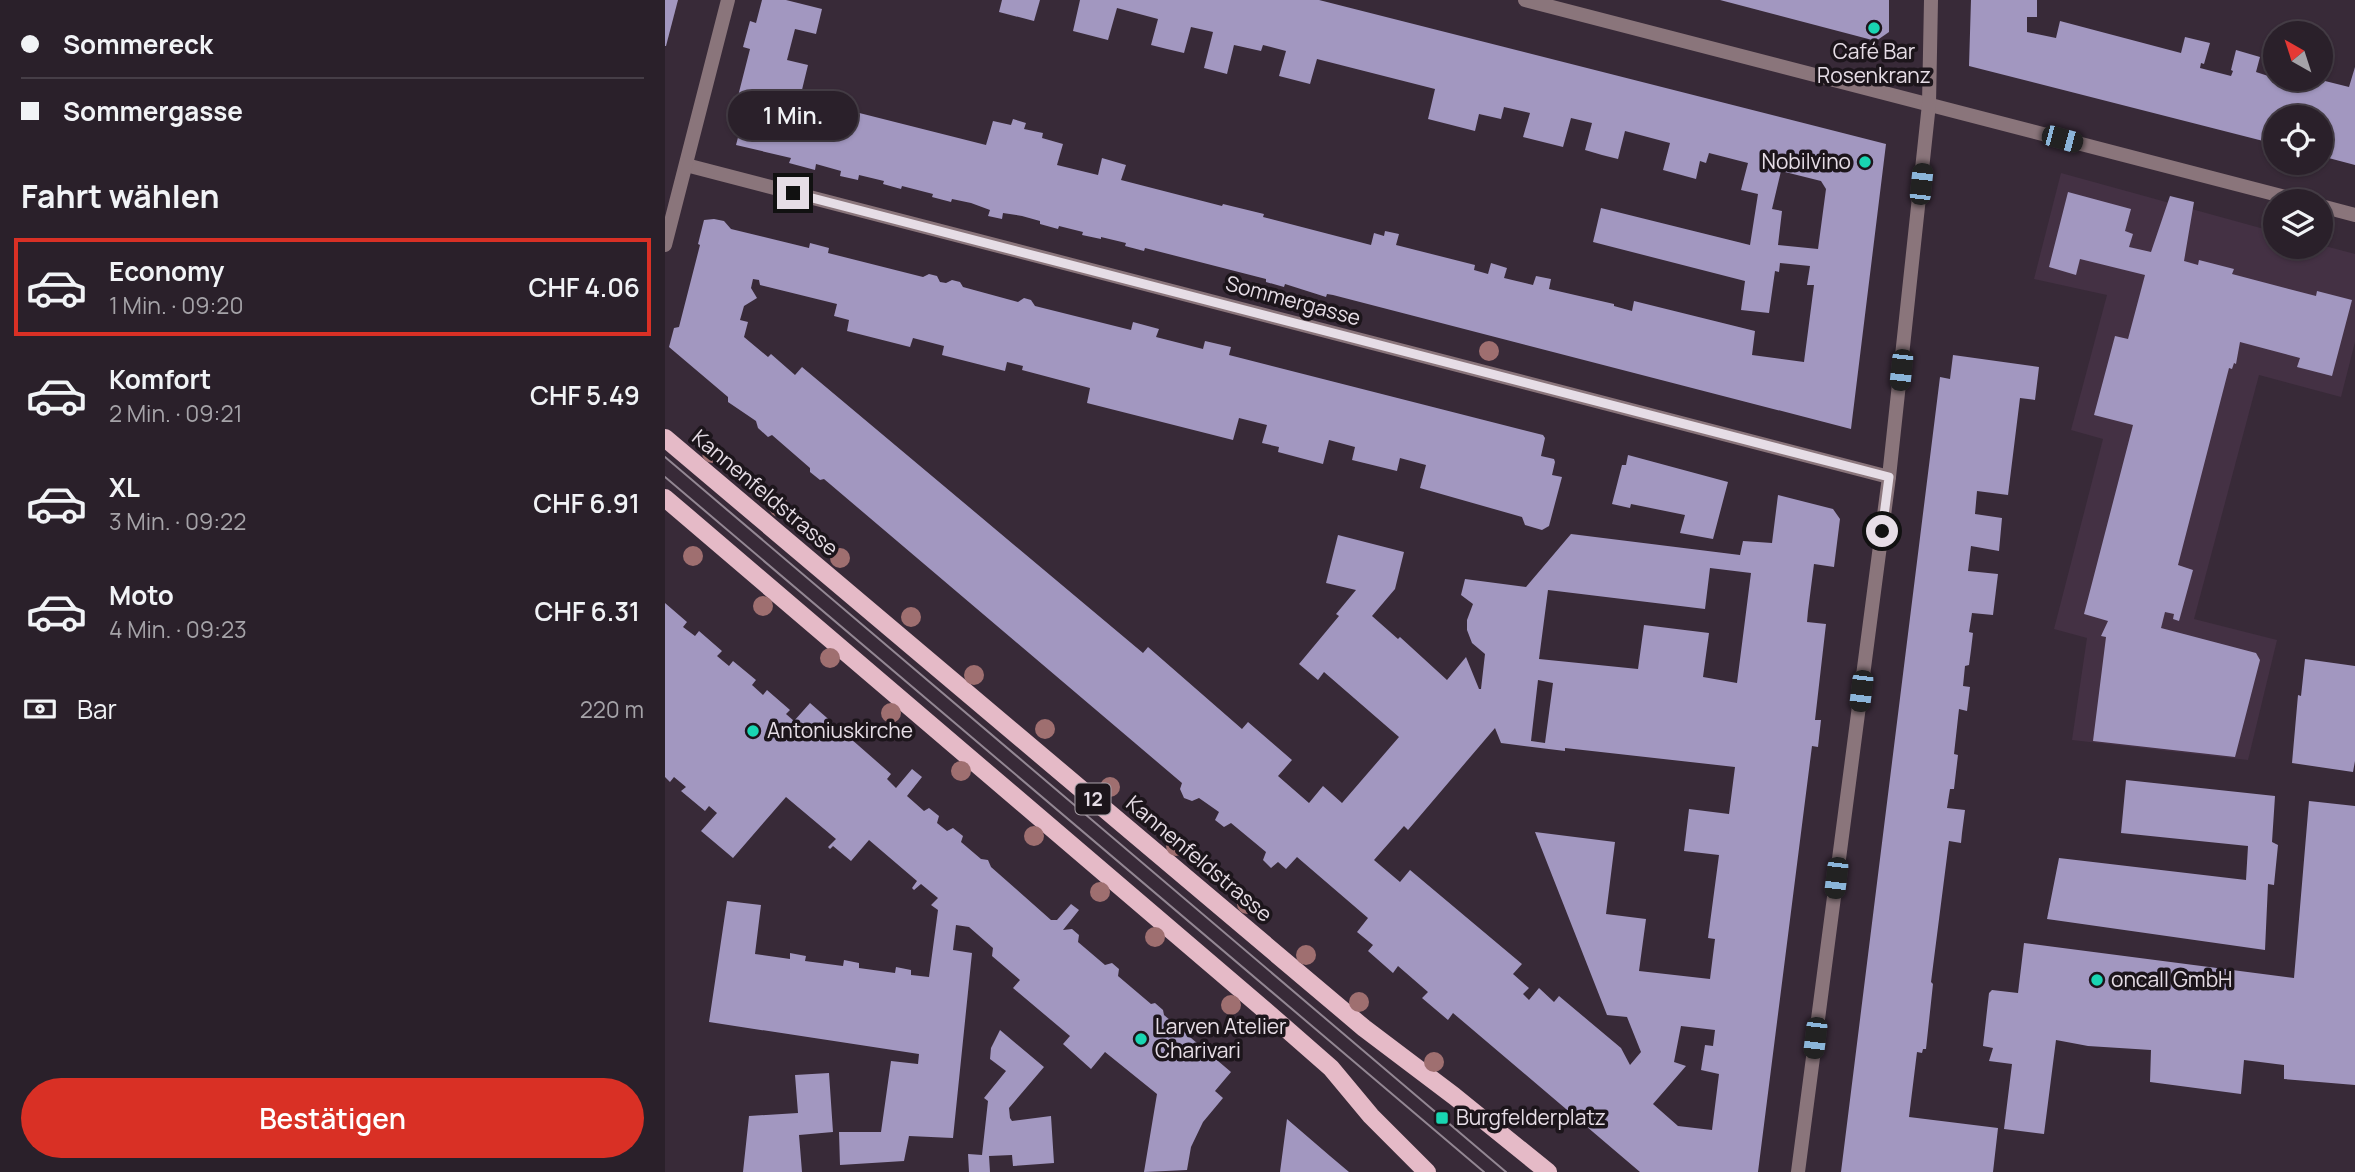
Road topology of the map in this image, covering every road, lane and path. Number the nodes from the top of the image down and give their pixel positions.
1 (728, 0) edge
2 (1525, 0) edge
3 (1931, 0) edge
4 (1929, 104) junction
5 (686, 166) junction
6 (2263, 191) edge
7 (2333, 209) edge
8 (2355, 215) edge
9 (665, 245) edge
10 (665, 438) edge
11 (1889, 477) junction
12 (665, 498) edge
13 (1427, 1172) edge
14 (1548, 1172) edge
15 (1798, 1172) edge

1 - 5 street
2 - 4 street
3 - 4 street
4 - 6 street
4 - 11 street
5 - 9 street
5 - 11 street, Sommergasse
7 - 8 street
10 - 14 main road, Kannenfeldstrasse / 12
11 - 15 street
12 - 13 main road, 12

